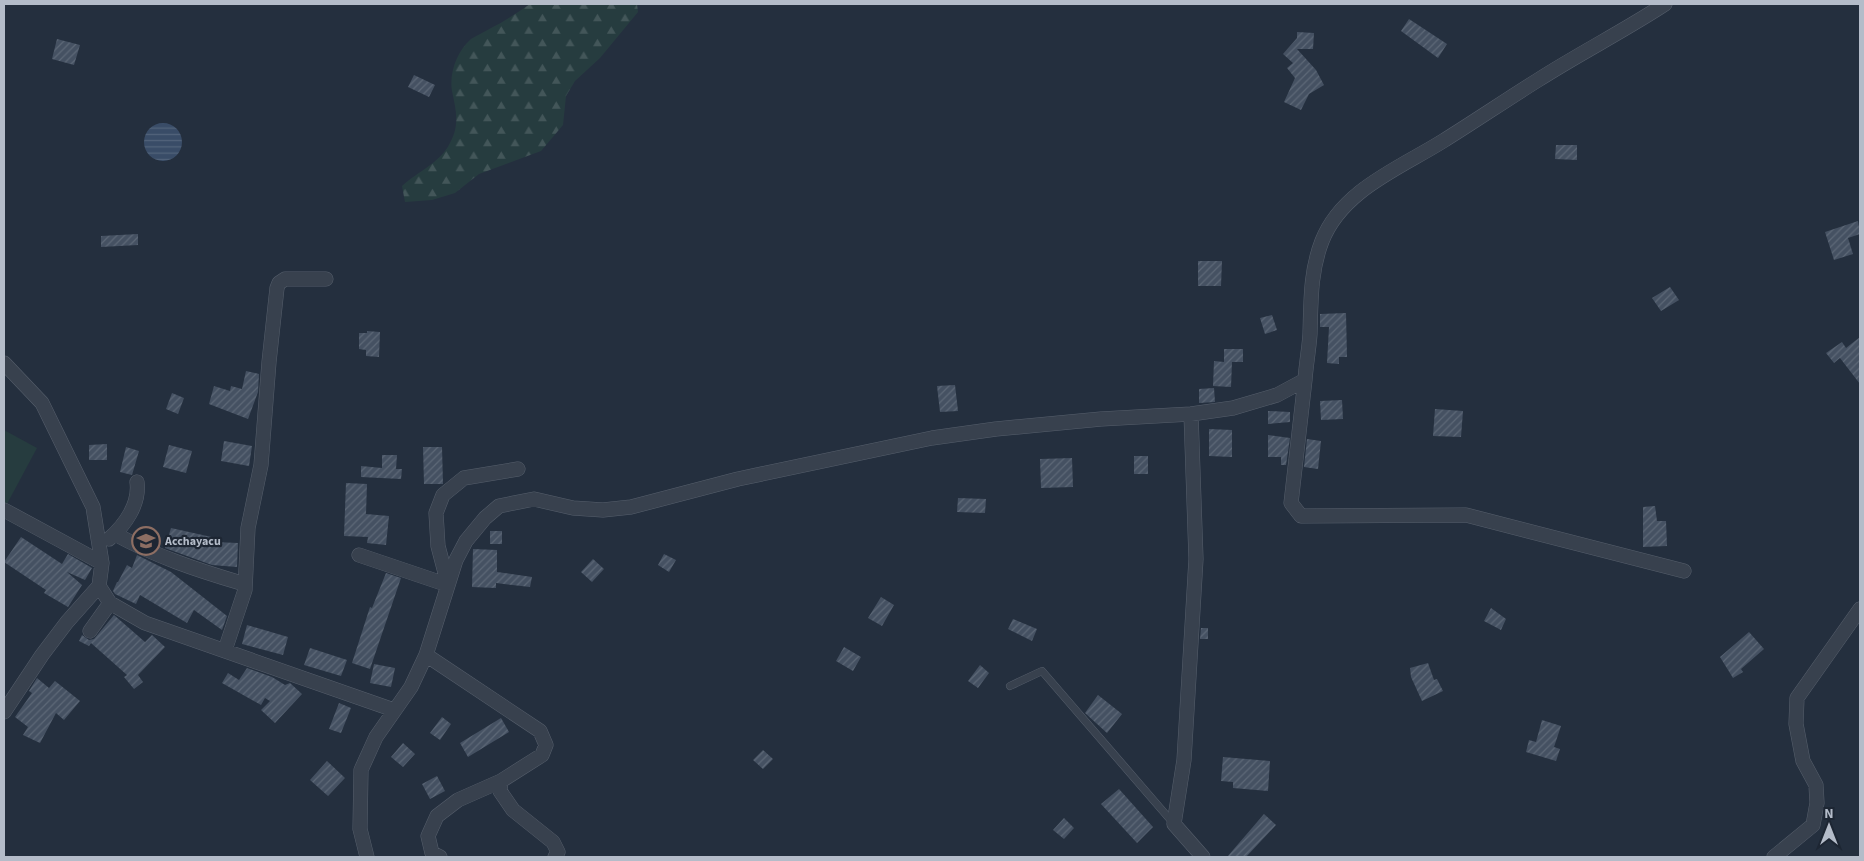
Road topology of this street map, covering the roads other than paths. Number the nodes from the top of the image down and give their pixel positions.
1 (1665, 4) edge
2 (326, 279) dead end
3 (4, 363) edge
4 (1305, 380) junction
5 (1191, 414) junction
6 (518, 470) dead end
7 (137, 482) dead end
8 (4, 510) edge
9 (115, 534) junction
10 (101, 546) junction
11 (359, 555) dead end
12 (102, 563) junction
13 (1684, 571) dead end
14 (240, 584) dead end
15 (448, 585) junction
16 (99, 586) junction
17 (110, 603) junction
18 (1860, 609) edge
19 (90, 631) dead end
20 (225, 650) junction
21 (426, 655) junction
22 (1010, 686) dead end
23 (394, 710) junction
24 (4, 712) edge
25 (501, 781) junction
26 (1174, 824) junction
27 (367, 857) edge
28 (440, 857) edge
29 (555, 857) edge
30 (1203, 857) edge
31 (1774, 857) edge

1 - 4 street
2 - 20 street
3 - 10 street
4 - 5 street
4 - 13 street
5 - 15 street
5 - 26 street
6 - 15 street
7 - 9 street
8 - 12 street
9 - 10 street
9 - 14 street
10 - 12 street
11 - 15 street
12 - 16 street
15 - 21 street
16 - 17 street
16 - 24 street
17 - 19 street
17 - 20 street
18 - 31 street
20 - 23 street
21 - 23 street
21 - 25 street
22 - 26 lane
23 - 27 street
25 - 28 street
25 - 29 street
26 - 30 street

